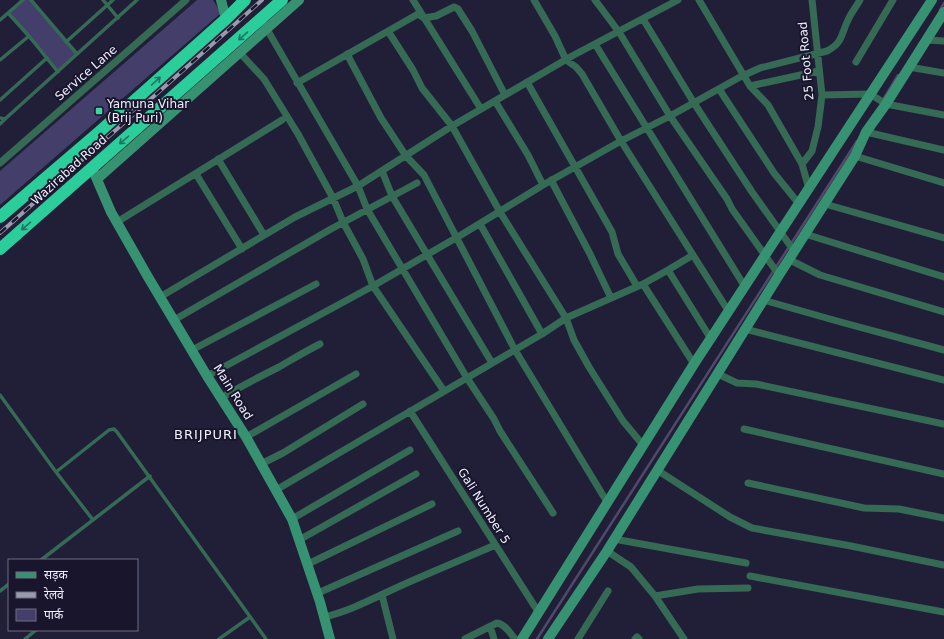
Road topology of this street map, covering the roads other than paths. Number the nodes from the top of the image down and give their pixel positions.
1 (23, 0) edge
2 (31, 0) edge
3 (104, 0) edge
4 (113, 0) edge
5 (138, 0) edge
6 (186, 0) edge
7 (221, 0) edge
8 (244, 0) edge
9 (282, 0) edge
10 (299, 0) edge
11 (413, 0) edge
12 (534, 0) edge
13 (595, 0) edge
14 (678, 0) edge
15 (699, 0) edge
16 (812, 0) edge
17 (860, 0) edge
18 (893, 0) edge
19 (932, 0) edge
20 (108, 5) junction
21 (944, 12) edge
22 (8, 13) junction
23 (118, 18) junction
24 (226, 18) junction
25 (424, 18) junction
26 (643, 19) junction
27 (0, 20) edge
28 (264, 24) junction
29 (388, 31) junction
30 (619, 32) junction
31 (29, 36) junction
32 (926, 40) junction
33 (944, 41) edge
34 (66, 42) junction
35 (595, 44) junction
36 (240, 53) junction
37 (817, 53) junction
38 (77, 54) junction
39 (347, 54) junction
40 (47, 58) junction
41 (0, 60) edge
42 (566, 60) junction
43 (856, 62) dead end
44 (909, 67) junction
45 (819, 70) junction
46 (58, 72) junction
47 (944, 73) edge
48 (743, 75) junction
49 (527, 82) junction
50 (297, 83) junction
51 (750, 86) junction
52 (719, 89) junction
53 (870, 94) junction
54 (505, 95) junction
55 (822, 95) junction
56 (0, 100) edge
57 (495, 101) junction
58 (694, 102) junction
59 (886, 104) junction
60 (481, 109) junction
61 (944, 115) edge
62 (670, 116) junction
63 (0, 118) edge
64 (5, 119) junction
65 (282, 120) dead end
66 (0, 124) edge
67 (452, 126) junction
68 (647, 128) junction
69 (866, 132) junction
70 (621, 141) junction
71 (944, 150) edge
72 (406, 156) junction
73 (855, 156) junction
74 (218, 160) junction
75 (0, 163) edge
76 (802, 164) junction
77 (574, 167) junction
78 (382, 171) junction
79 (94, 174) junction
80 (196, 174) junction
81 (551, 180) junction
82 (417, 183) dead end
83 (944, 183) edge
84 (544, 185) junction
85 (358, 186) junction
86 (809, 189) junction
87 (392, 196) junction
88 (333, 198) junction
89 (799, 204) junction
90 (825, 204) junction
91 (368, 209) junction
92 (500, 212) junction
93 (0, 217) edge
94 (117, 222) junction
95 (343, 222) junction
96 (480, 224) junction
97 (781, 232) junction
98 (805, 234) junction
99 (264, 235) junction
100 (456, 238) junction
101 (944, 238) edge
102 (0, 249) edge
103 (242, 249) junction
104 (427, 254) junction
105 (791, 255) junction
106 (693, 256) junction
107 (765, 256) junction
108 (402, 268) junction
109 (668, 270) junction
110 (779, 275) junction
111 (944, 277) edge
112 (316, 284) dead end
113 (640, 285) junction
114 (373, 286) junction
115 (745, 287) junction
116 (160, 297) junction
117 (611, 298) junction
118 (763, 300) junction
119 (729, 312) junction
120 (944, 312) edge
121 (566, 318) junction
122 (174, 320) junction
123 (745, 329) junction
124 (542, 334) junction
125 (711, 339) junction
126 (320, 344) dead end
127 (192, 350) junction
128 (515, 350) junction
129 (944, 350) edge
130 (492, 363) junction
131 (694, 364) junction
132 (356, 374) dead end
133 (718, 374) junction
134 (207, 376) junction
135 (467, 378) junction
136 (944, 380) edge
137 (444, 391) junction
138 (0, 395) edge
139 (221, 398) junction
140 (363, 404) dead end
141 (410, 411) junction
142 (944, 424) edge
143 (744, 430) dead end
144 (246, 437) junction
145 (643, 445) junction
146 (410, 450) dead end
147 (261, 464) junction
148 (657, 470) junction
149 (56, 472) junction
150 (416, 474) dead end
151 (944, 474) edge
152 (150, 476) junction
153 (748, 484) dead end
154 (276, 490) junction
155 (607, 502) junction
156 (432, 504) dead end
157 (553, 513) dead end
158 (944, 518) edge
159 (292, 519) junction
160 (93, 520) junction
161 (458, 531) dead end
162 (614, 539) junction
163 (299, 540) junction
164 (494, 545) junction
165 (607, 551) junction
166 (42, 559) edge
167 (746, 563) dead end
168 (308, 564) junction
169 (944, 565) edge
170 (750, 576) dead end
171 (748, 588) dead end
172 (608, 590) dead end
173 (318, 593) junction
174 (382, 594) junction
175 (655, 596) junction
176 (944, 612) edge
177 (538, 613) junction
178 (250, 617) junction
179 (324, 617) junction
180 (490, 626) junction
181 (35, 631) edge
182 (25, 639) edge
183 (219, 639) edge
184 (266, 639) edge
185 (330, 639) edge
186 (393, 639) edge
187 (466, 639) edge
188 (494, 639) edge
189 (515, 639) edge
190 (522, 639) edge
191 (548, 639) edge
192 (578, 639) edge
193 (635, 639) edge
194 (639, 639) edge
195 (684, 639) edge

1 - 22 lane
2 - 34 lane
3 - 20 lane
4 - 20 lane
5 - 23 lane
6 - 75 street, Service Lane
7 - 24 street
8 - 24 highway, Wazirabad Road
9 - 28 highway, Wazirabad Road
10 - 28 street
11 - 25 street
12 - 42 street
13 - 30 street
14 - 26 street
15 - 48 street
16 - 37 street, 25 Foot Road
17 - 37 street
18 - 43 street
19 - 53 street
20 - 23 lane
20 - 34 lane
21 - 32 street
22 - 27 lane
22 - 31 lane
23 - 38 lane
93 -> 24 highway, Wazirabad Road
25 - 29 street
25 - 54 street
25 - 60 street
26 - 30 street
26 - 58 street
28 - 36 street
28 - 50 street
28 -> 79 highway, Wazirabad Road
29 - 39 street
29 - 67 street
30 - 35 street
30 - 62 street
31 - 40 lane
31 - 41 lane
32 - 33 street
32 - 44 street
34 - 38 lane
35 - 42 street
35 - 68 street
36 - 79 street
36 - 88 street
37 - 45 street, 25 Foot Road
37 - 48 street
38 - 46 lane
39 - 50 street
39 - 72 street
40 - 46 lane
40 - 56 lane
42 - 49 street
42 - 70 street
44 - 47 street
44 - 59 street
45 - 51 street
45 - 55 street, 25 Foot Road
46 - 64 lane
48 - 51 street
48 - 52 street
49 - 54 street
49 - 77 street
50 - 85 street
51 - 76 street
52 - 58 street
52 - 89 street
53 - 55 street
53 - 59 street
53 - 86 street
54 - 57 street
55 - 76 street, 25 Foot Road
57 - 60 street
57 - 84 street
58 - 62 street
58 - 97 street
59 - 61 street
59 - 69 street
60 - 67 street
62 - 68 street
62 - 107 street
63 - 64 lane
64 - 66 lane
65 - 74 street
67 - 72 street
67 - 92 street
68 - 70 street
68 - 115 street
69 - 71 street
69 - 73 street
70 - 77 street
70 - 106 street
72 - 78 street
72 - 100 street
73 - 83 street
73 - 90 street
74 - 80 street
74 - 99 street
76 - 86 street
77 - 81 street
77 - 113 street
78 - 85 street
78 - 87 street
79 - 94 street, Main Road
79 -> 102 highway, Wazirabad Road
80 - 94 street
80 - 103 street
81 - 84 street
81 - 117 street
82 - 87 street
84 - 92 street
85 - 88 street
85 - 91 street
86 - 89 street
87 - 91 street
87 - 104 street
88 - 95 street
88 - 99 street
89 - 97 street
90 - 98 street
90 - 101 street
91 - 95 street
91 - 108 street
92 - 96 street
92 - 121 street
94 - 116 street, Main Road
95 - 114 street
95 - 122 street
96 - 100 street
96 - 124 street
97 - 105 street
97 - 107 street
98 - 105 street
98 - 111 street
99 - 103 street
100 - 104 street
100 - 128 street
103 - 116 street
104 - 108 street
104 - 130 street
105 - 110 street
105 - 120 street
106 - 109 street
106 - 119 street
107 - 110 street
107 - 115 street
108 - 114 street
108 - 135 street
109 - 113 street
109 - 125 street
110 - 118 street
112 - 127 street
113 - 117 street
113 - 131 street
114 - 134 street
114 - 137 street
115 - 119 street
116 - 122 street, Main Road
117 - 121 street
118 - 123 street
118 - 129 street
119 - 125 street
121 - 124 street
121 - 145 street
122 - 127 street, Main Road
123 - 133 street
123 - 136 street
124 - 128 street
125 - 131 street
126 - 139 street
127 - 134 street, Main Road
128 - 130 street
128 - 155 street
130 - 135 street
131 - 145 street
132 - 144 street
133 - 142 street
133 - 148 street
134 - 139 street, Main Road
135 - 137 street
135 - 157 street
137 - 141 street
138 - 149 lane
139 - 144 street, Main Road
140 - 147 street
141 - 154 street
141 - 164 street, Gali Number 5
143 - 151 street
144 - 147 street, Main Road
145 - 155 street
146 - 159 street
147 - 154 street, Main Road
148 - 162 street
148 - 169 street
149 - 152 lane
149 - 160 lane
150 - 163 street
152 - 160 lane
152 - 178 lane
153 - 158 street
154 - 159 street, Main Road
155 - 177 street
156 - 168 street
159 - 163 street, Main Road
160 - 166 lane
161 - 173 street
162 - 165 street
162 - 167 street
163 - 168 street, Main Road
164 - 174 street
164 - 177 street, Gali Number 5
165 - 175 street
165 - 191 street
168 - 173 street, Main Road
170 - 176 street
171 - 175 street
172 - 192 street
173 - 179 street, Main Road
174 - 179 street
174 - 186 street
175 - 195 street
177 - 190 street
178 - 183 lane
178 - 184 lane
179 - 185 street, Main Road
180 - 187 street
180 - 188 street
180 - 189 street
181 - 182 lane
193 - 194 street

